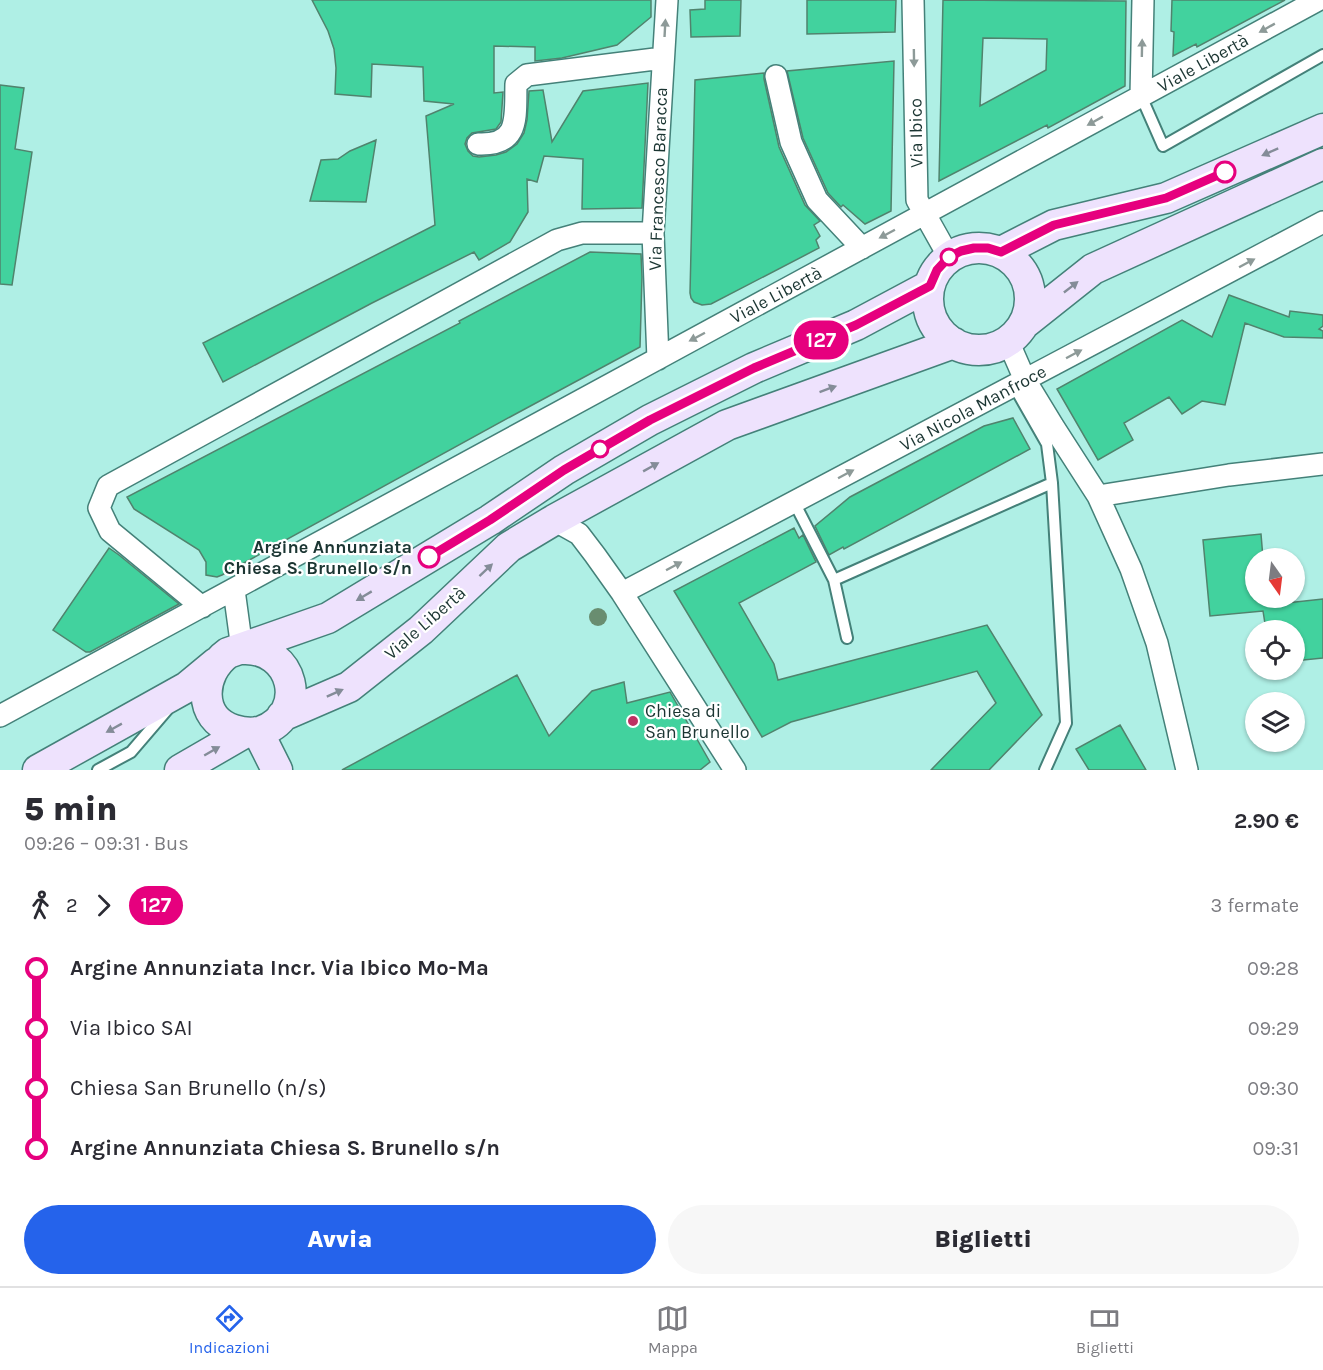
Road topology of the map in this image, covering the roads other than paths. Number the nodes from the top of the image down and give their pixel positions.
1 (667, 0) edge
2 (913, 0) edge
3 (1143, 0) edge
4 (1318, 0) edge
5 (1323, 55) edge
6 (663, 58) junction
7 (776, 76) dead end
8 (1141, 96) junction
9 (1323, 129) edge
10 (478, 144) dead end
11 (1323, 164) edge
12 (925, 214) junction
13 (1323, 222) edge
14 (653, 233) junction
15 (862, 248) junction
16 (1001, 252) junction
17 (949, 257) junction
18 (930, 286) junction
19 (1017, 332) junction
20 (954, 343) junction
21 (658, 359) junction
22 (1019, 383) junction
23 (1323, 464) edge
24 (1052, 483) junction
25 (1098, 496) junction
26 (794, 502) junction
27 (554, 520) junction
28 (834, 580) junction
29 (234, 590) junction
30 (622, 593) junction
31 (202, 607) junction
32 (847, 638) dead end
33 (242, 649) junction
34 (216, 663) junction
35 (187, 687) junction
36 (0, 716) edge
37 (261, 727) junction
38 (38, 770) edge
39 (98, 770) edge
40 (180, 770) edge
41 (277, 770) edge
42 (735, 770) edge
43 (1045, 770) edge
44 (1187, 770) edge

6 -> 1 street, Via Francesco Baracca
2 -> 12 street, Via Ibico
8 -> 3 street
4 -> 8 street, Viale Libertà
5 - 8 lane
6 - 10 street
6 - 14 street, Via Francesco Baracca
7 - 15 street
8 -> 12 street, Viale Libertà
9 -> 16 street
19 -> 11 street
12 -> 15 street, Viale Libertà
12 - 17 street, Via Ibico
22 -> 13 street, Via Nicola Manfroce
14 - 21 street, Via Francesco Baracca
14 - 31 street
15 -> 21 street, Viale Libertà
16 - 17 street
16 - 19 street
17 - 18 street
18 - 20 street
18 -> 33 street
19 - 20 street
19 - 22 street
27 -> 20 street, Viale Libertà
21 - 29 street, Viale Libertà
22 - 24 lane
22 - 25 street
26 -> 22 street, Via Nicola Manfroce
23 - 25 street
24 - 28 lane
24 - 43 lane
25 - 44 street
26 - 28 lane
30 -> 26 street, Via Nicola Manfroce
27 - 30 street
37 -> 27 street, Viale Libertà
28 - 32 lane
29 - 31 street, Viale Libertà
29 - 33 street
30 - 42 street
31 - 36 street, Viale Libertà
33 - 34 street
33 - 37 street
34 - 35 street
34 - 37 street
35 -> 38 street
35 - 39 lane
40 -> 37 street, Viale Libertà
37 - 41 street

